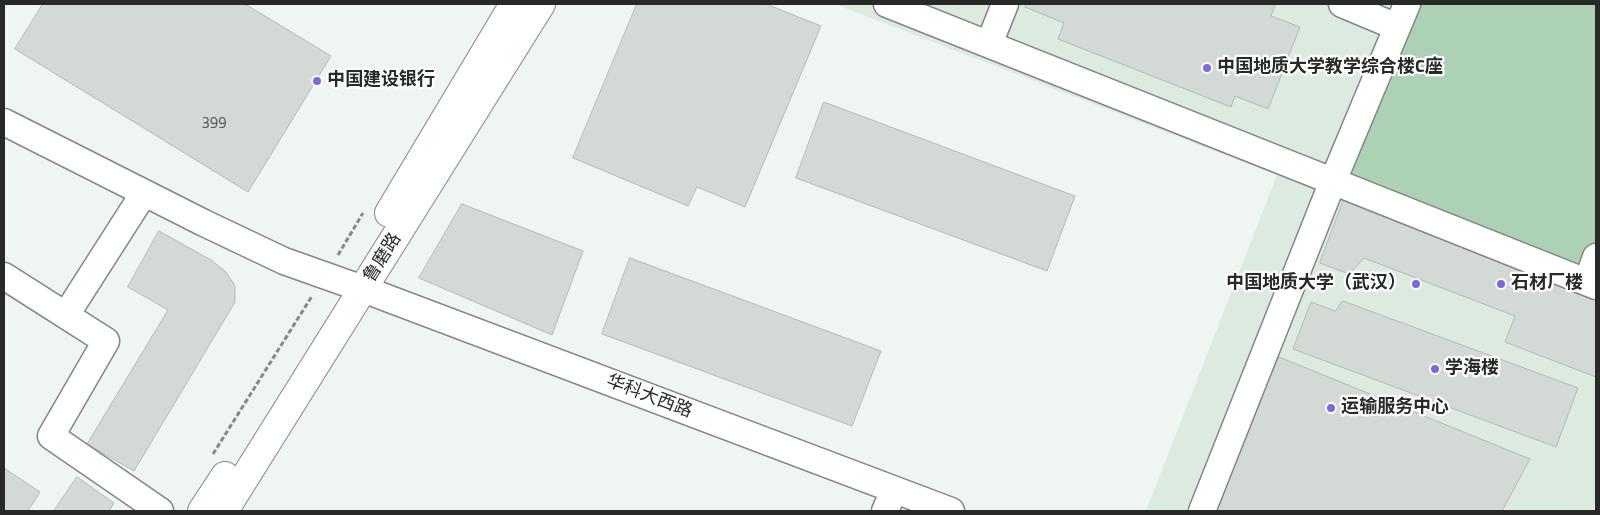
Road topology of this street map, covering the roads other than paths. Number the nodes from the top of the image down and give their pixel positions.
1 (514, 4) edge
2 (541, 4) edge
3 (887, 4) edge
4 (1005, 4) edge
5 (1342, 4) edge
6 (1402, 15) edge
7 (989, 44) junction
8 (4, 122) edge
9 (1333, 181) junction
10 (144, 193) junction
11 (1596, 257) edge
12 (4, 276) edge
13 (1591, 284) edge
14 (355, 286) junction
15 (66, 316) junction
16 (889, 500) edge
17 (160, 511) edge
18 (202, 511) edge
19 (224, 511) edge
20 (951, 511) edge
21 (1202, 511) edge

1 - 14 main road, 鲁磨路
2 - 14 main road, 鲁磨路
3 - 7 street
4 - 7 street
5 - 6 street
6 - 9 street
7 - 9 street
8 - 10 street, 华科大西路
9 - 13 street
9 - 21 street
10 - 14 street, 华科大西路
10 - 15 street
11 - 13 street
12 - 15 street
14 - 16 street, 华科大西路
14 - 18 main road, 鲁磨路
14 - 19 main road, 鲁磨路
15 - 17 street
16 - 20 street, 华科大西路

